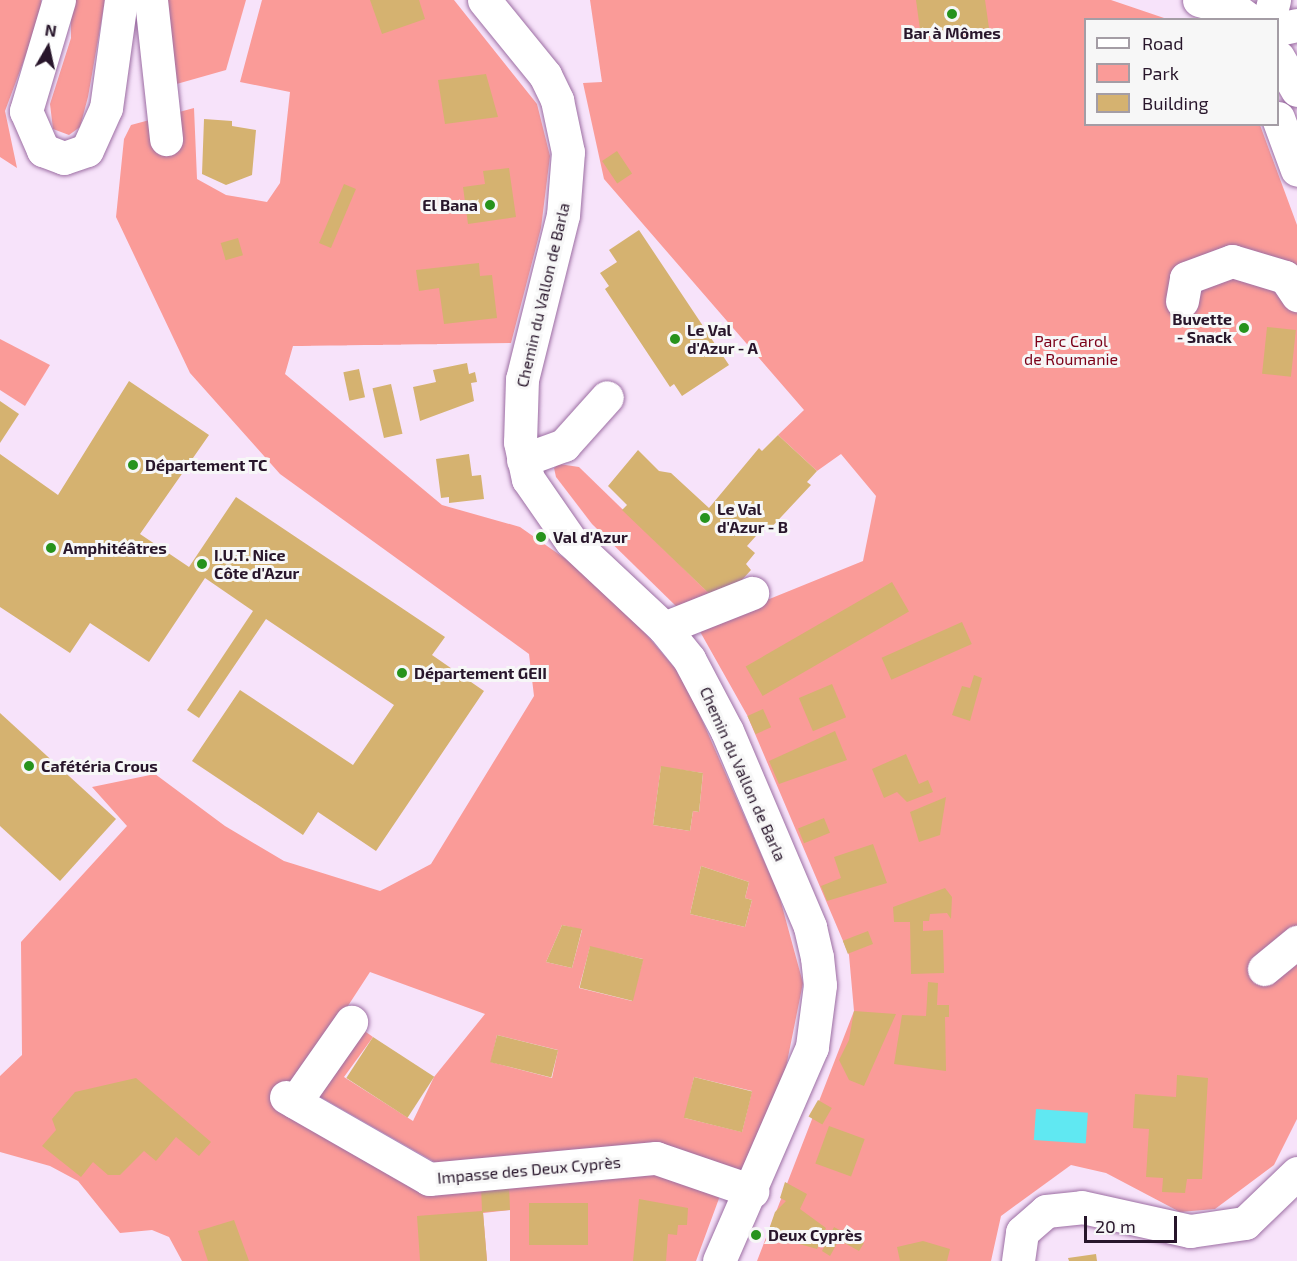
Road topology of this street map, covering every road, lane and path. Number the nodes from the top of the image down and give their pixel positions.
1 (59, 0) edge
2 (121, 0) edge
3 (151, 0) edge
4 (484, 0) edge
5 (1274, 0) edge
6 (1208, 1) edge
7 (1246, 18) edge
8 (1270, 18) edge
9 (1297, 25) edge
10 (1279, 29) edge
11 (1283, 63) edge
12 (1297, 90) edge
13 (1279, 121) edge
14 (166, 139) dead end
15 (1297, 170) edge
16 (1297, 295) edge
17 (1182, 301) dead end
18 (608, 397) dead end
19 (523, 460) junction
20 (752, 593) dead end
21 (664, 628) junction
22 (1297, 942) edge
23 (1264, 969) dead end
24 (351, 1022) dead end
25 (1297, 1173) edge
26 (752, 1191) junction
27 (719, 1261) edge
28 (1018, 1261) edge

1 - 2 street
3 - 14 street
4 - 19 street, Chemin du Vallon de Barla
5 - 8 street
6 - 7 street
9 - 10 street
11 - 12 street
13 - 15 street
16 - 17 street
18 - 19 street
19 - 21 street, Chemin du Vallon de Barla
20 - 21 street
21 - 26 street, Chemin du Vallon de Barla
22 - 23 street
24 - 26 street, Impasse des Deux Cyprès
25 - 28 street
26 - 27 street, Chemin du Vallon de Barla

